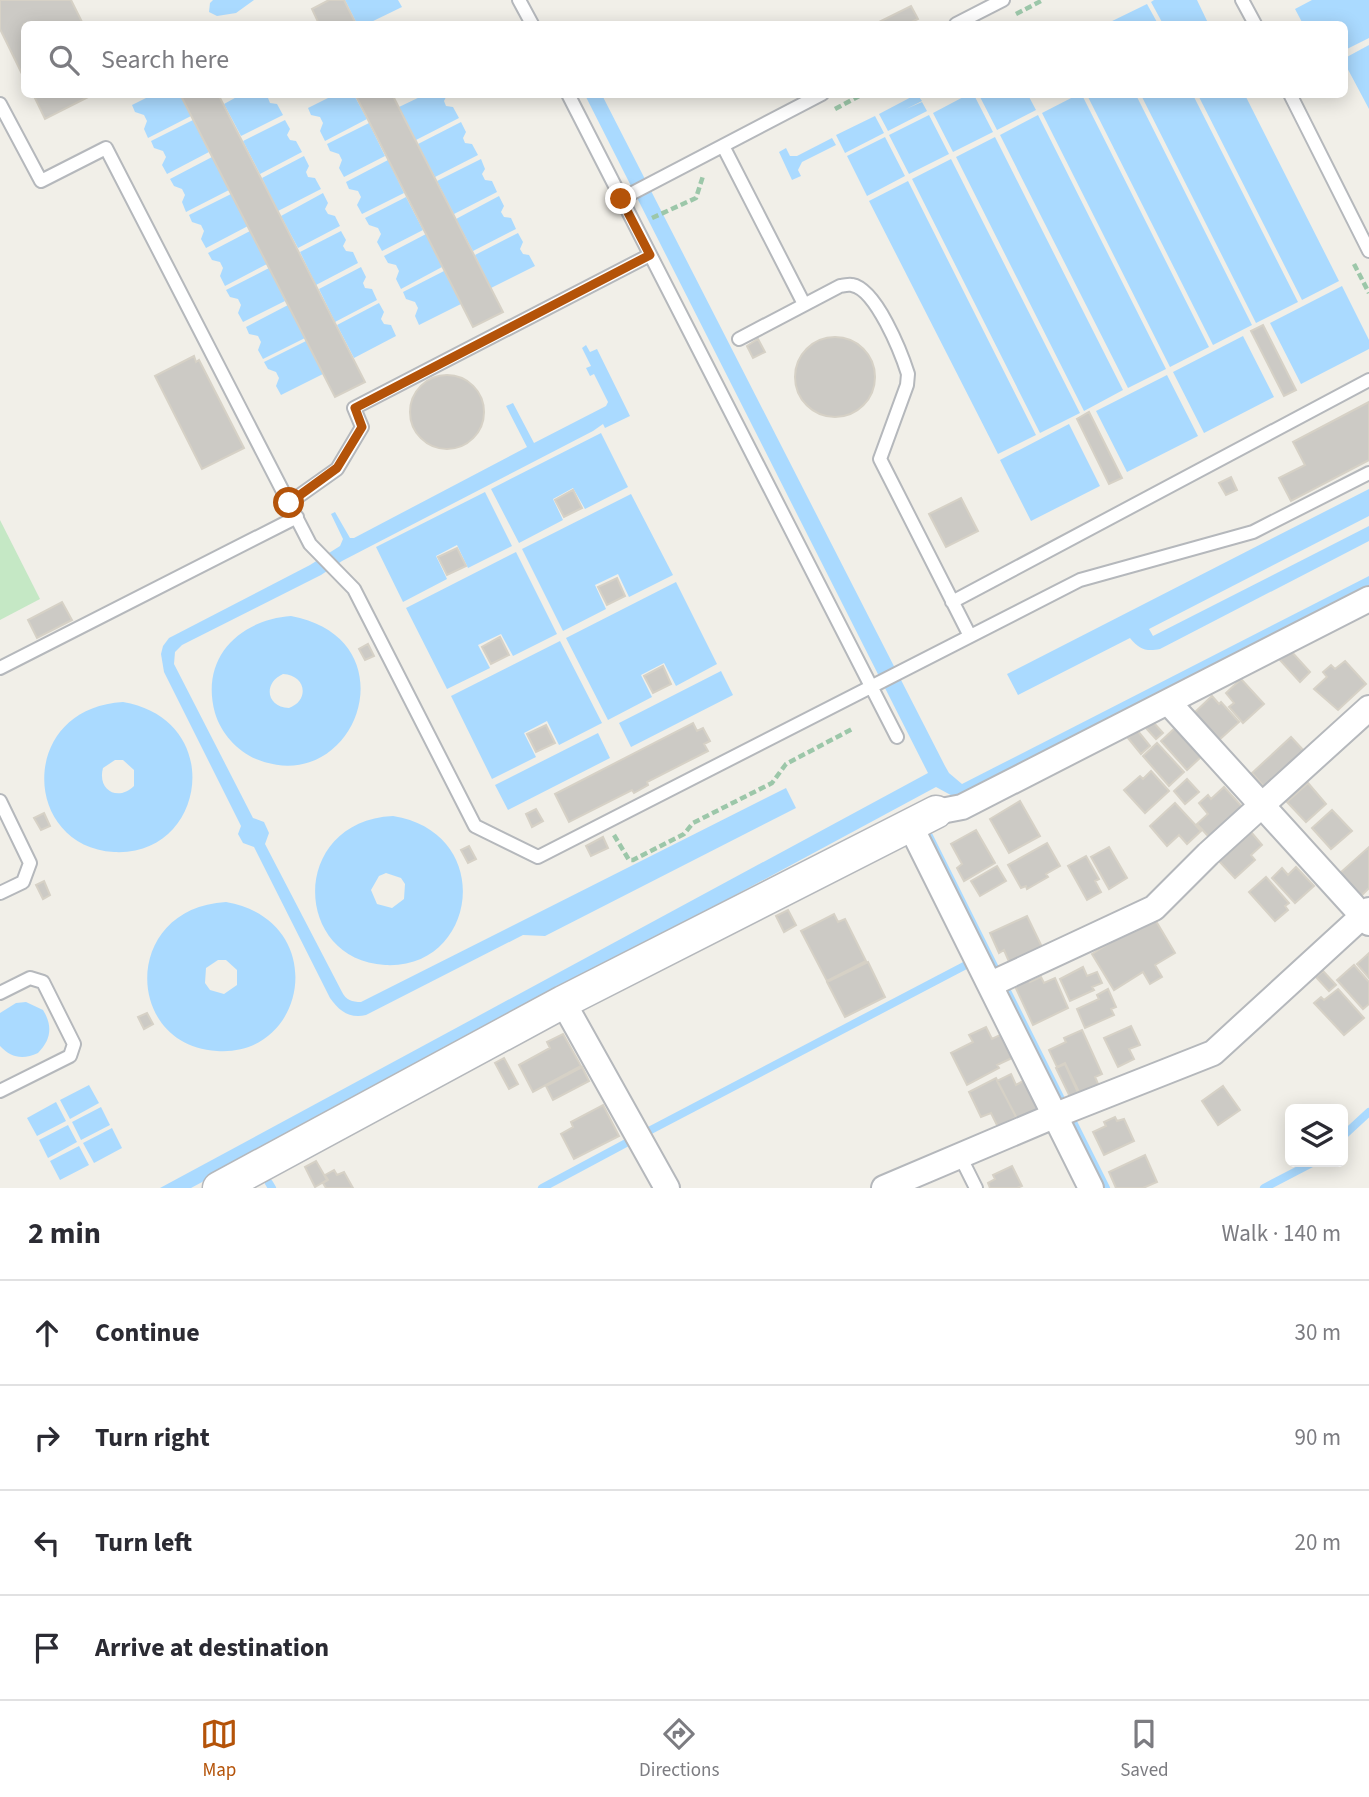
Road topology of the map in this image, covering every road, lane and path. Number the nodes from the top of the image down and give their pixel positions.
1 (519, 0) edge
2 (1003, 0) edge
3 (1043, 0) edge
4 (1242, 0) edge
5 (1008, 18) dead end
6 (530, 21) edge
7 (962, 21) edge
8 (1253, 21) edge
9 (570, 98) edge
10 (813, 98) edge
11 (1292, 98) edge
12 (0, 104) edge
13 (723, 146) junction
14 (627, 196) junction
15 (664, 212) dead end
16 (647, 220) dead end
17 (1369, 251) edge
18 (650, 255) junction
19 (804, 304) junction
20 (739, 339) dead end
21 (1369, 380) edge
22 (1369, 472) edge
23 (289, 503) junction
24 (296, 517) junction
25 (1369, 599) edge
26 (953, 602) junction
27 (970, 636) junction
28 (0, 668) edge
29 (876, 684) junction
30 (1168, 702) junction
31 (1369, 708) edge
32 (854, 729) dead end
33 (897, 737) dead end
34 (0, 801) edge
35 (1262, 805) junction
36 (923, 819) junction
37 (607, 821) junction
38 (0, 893) edge
39 (1367, 916) edge
40 (991, 984) junction
41 (0, 993) edge
42 (563, 1002) junction
43 (0, 1091) edge
44 (1056, 1115) junction
45 (960, 1156) junction
46 (219, 1188) edge
47 (667, 1188) edge
48 (884, 1188) edge
49 (976, 1188) edge
50 (1091, 1188) edge

1 - 6 lane
2 - 7 lane
3 - 5 path
4 - 8 lane
9 - 14 lane
10 - 13 lane
11 - 17 lane
12 - 23 lane
13 - 14 lane
13 - 19 lane
14 - 18 lane
15 - 16 path
18 - 23 lane
18 - 29 lane
19 - 20 lane
19 - 26 lane
21 - 26 lane
22 - 27 lane
23 - 24 lane
24 - 28 lane
24 - 37 lane
25 - 30 street
26 - 27 lane
27 - 29 lane
29 - 33 lane
29 - 37 lane
30 - 35 street
30 - 36 street
31 - 35 street
32 - 37 path
34 - 38 lane
35 - 39 street
35 - 40 street
36 - 40 street
36 - 42 street
39 - 44 street
40 - 44 street
41 - 43 lane
42 - 46 street
42 - 47 street
44 - 45 street
44 - 50 street
45 - 48 street
45 - 49 lane

